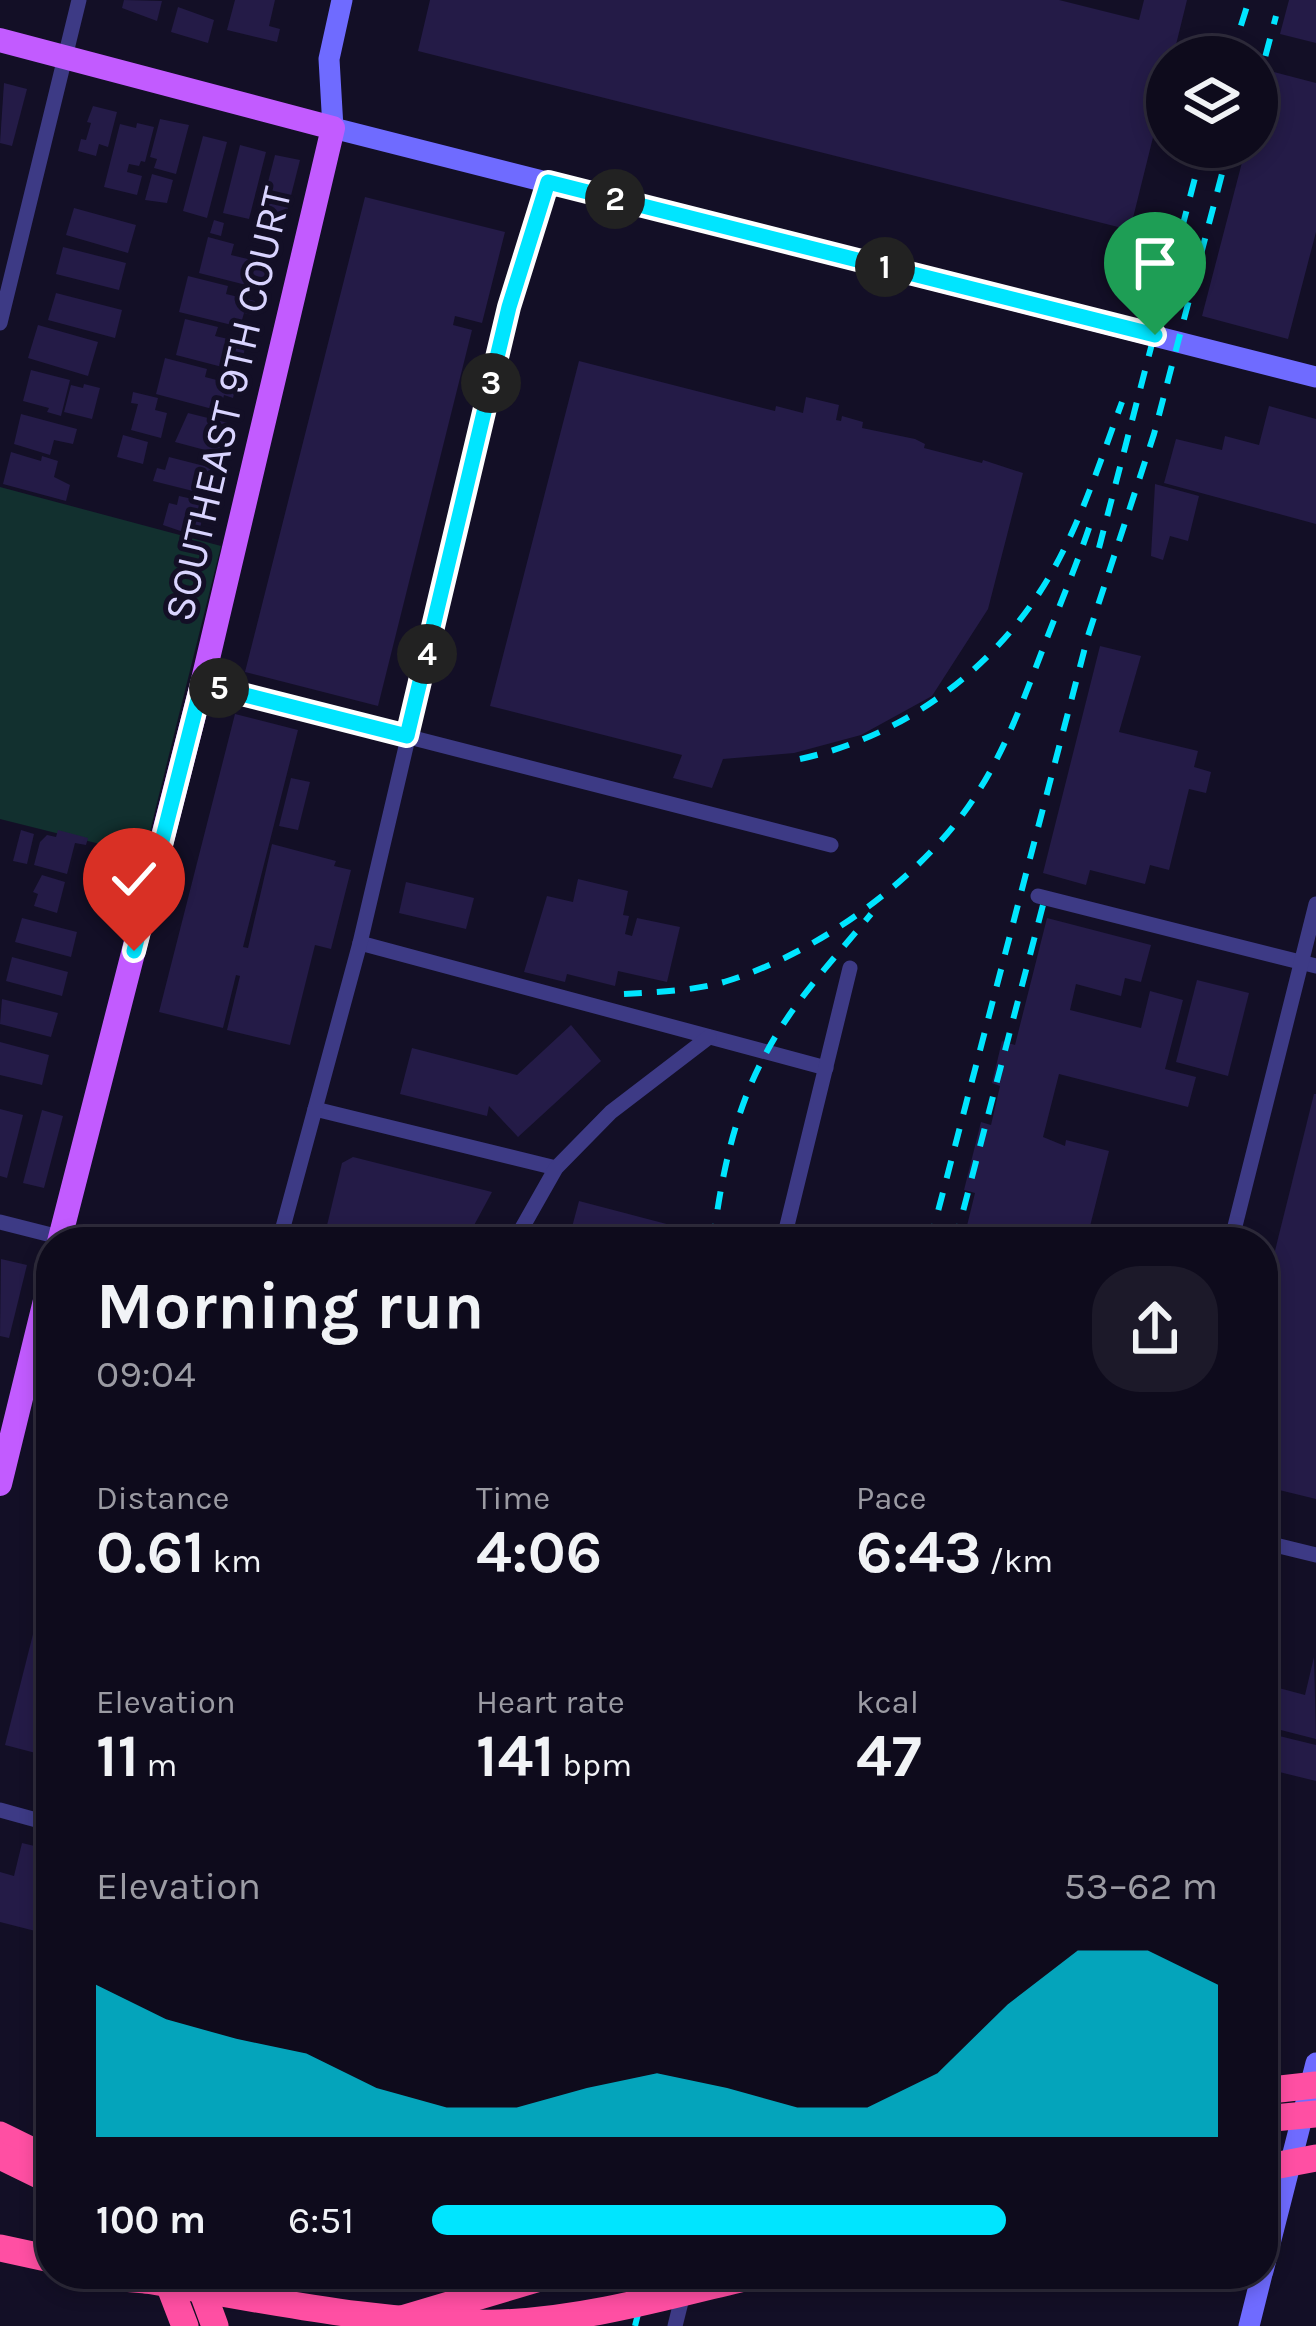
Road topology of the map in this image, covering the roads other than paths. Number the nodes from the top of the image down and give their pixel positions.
1 (79, 0) edge
2 (342, 0) edge
3 (0, 40) edge
4 (65, 57) junction
5 (333, 128) junction
6 (548, 182) junction
7 (0, 323) edge
8 (1316, 377) edge
9 (202, 684) junction
10 (407, 736) junction
11 (831, 845) dead end
12 (1038, 896) dead end
13 (1316, 904) edge
14 (360, 943) junction
15 (1309, 964) edge
16 (850, 968) dead end
17 (709, 1037) junction
18 (826, 1068) junction
19 (315, 1109) junction
20 (556, 1168) junction
21 (0, 1222) edge
22 (69, 1227) edge
23 (283, 1227) edge
24 (523, 1227) edge
25 (787, 1227) edge
26 (1235, 1227) edge
27 (36, 1232) edge
28 (36, 1337) edge
29 (0, 1484) edge
30 (1278, 1546) edge
31 (1316, 1555) edge
32 (0, 1810) edge
33 (36, 1820) edge
34 (1316, 2063) edge
35 (1316, 2085) edge
36 (1278, 2089) edge
37 (1316, 2114) edge
38 (1278, 2118) edge
39 (0, 2120) edge
40 (0, 2134) edge
41 (36, 2134) edge
42 (36, 2153) edge
43 (0, 2156) edge
44 (1316, 2158) edge
45 (1278, 2165) edge
46 (36, 2174) edge
47 (1278, 2213) edge
48 (1, 2258) edge
49 (36, 2259) edge
50 (36, 2268) edge
51 (162, 2289) edge
52 (201, 2289) edge
53 (226, 2289) edge
54 (503, 2289) edge
55 (684, 2289) edge
56 (693, 2289) edge
57 (1259, 2289) edge
58 (184, 2326) edge
59 (215, 2326) edge
60 (378, 2326) edge
61 (675, 2326) edge
62 (1249, 2326) edge

1 - 4 street
2 - 5 street, SOUTHEAST 9TH COURT
3 - 4 main road
4 - 5 main road
4 - 7 street
5 - 6 street
5 - 9 main road, SOUTHEAST 9TH COURT
6 - 8 street
6 - 10 street
9 - 10 street
9 - 22 main road, SOUTHEAST 9TH COURT
10 - 11 street
10 - 14 street
12 - 15 street
13 - 15 street
14 - 17 street
14 - 19 street
15 - 26 street
16 - 18 street
17 - 18 street
17 - 20 street
18 - 25 street
19 - 20 street
19 - 23 street
20 - 24 street
21 - 27 street
28 - 29 main road
30 - 31 street
32 - 33 street
34 - 47 street
35 - 36 highway, bridge
37 - 38 highway, bridge
39 - 41 highway
40 - 42 highway
43 - 46 highway
44 - 45 highway, bridge
48 - 49 highway
48 - 50 highway
51 - 58 highway
52 - 59 highway
53 - 56 highway, bridge
54 - 60 highway
55 - 61 street
57 - 62 street

